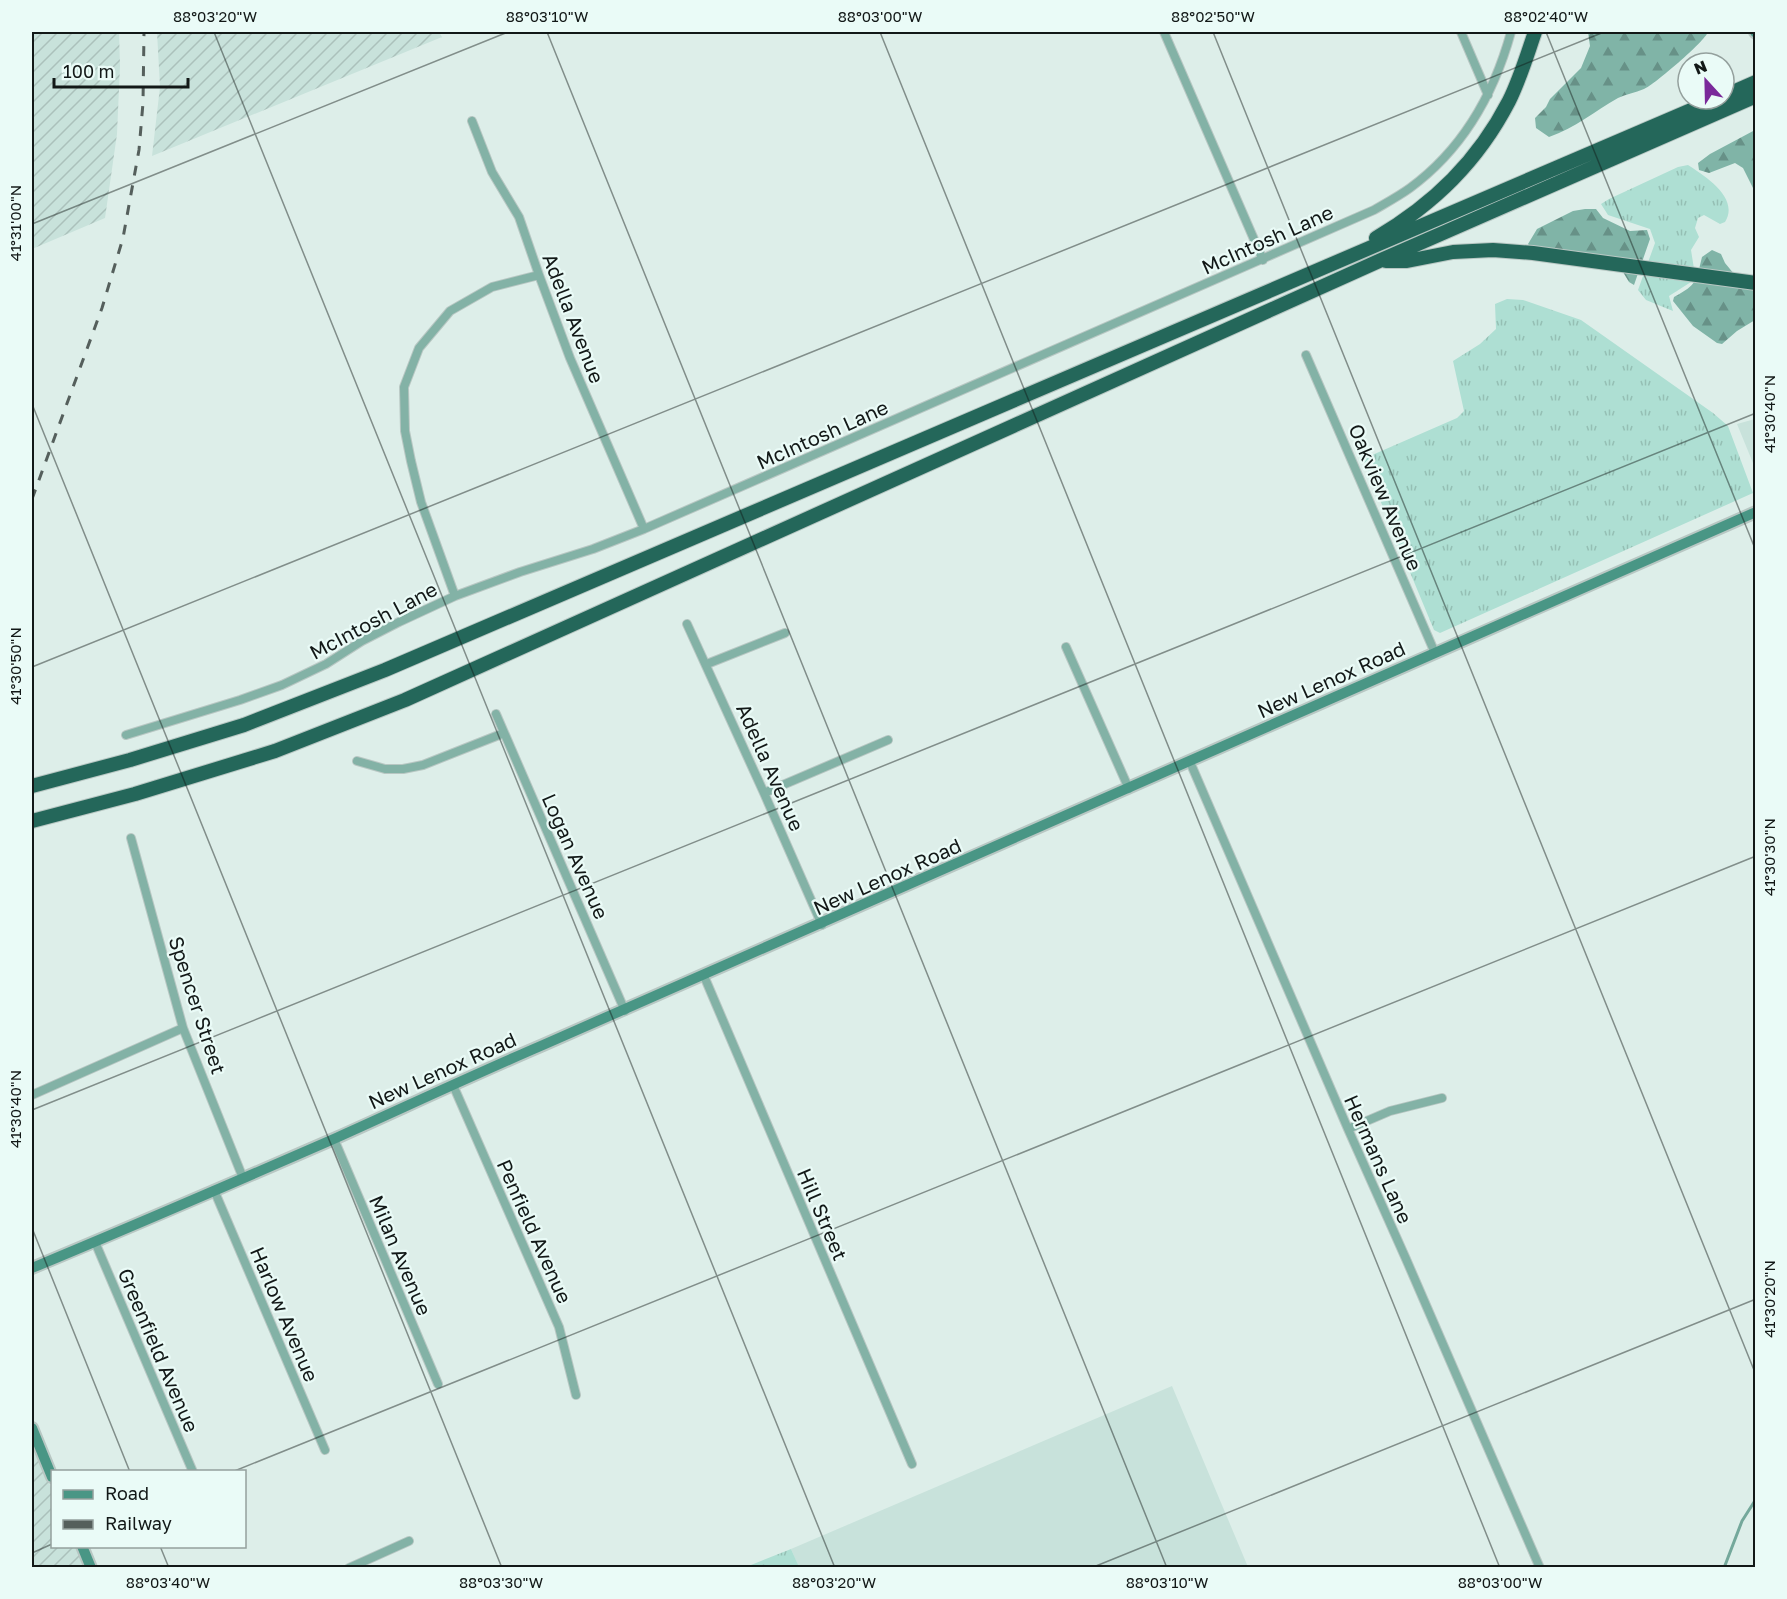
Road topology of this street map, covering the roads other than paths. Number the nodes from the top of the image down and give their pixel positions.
1 (1164, 32) edge
2 (1461, 32) edge
3 (1511, 32) edge
4 (1535, 32) edge
5 (1755, 82) edge
6 (1736, 91) edge
7 (1488, 95) junction
8 (1755, 96) edge
9 (1689, 111) edge
10 (472, 121) dead end
11 (1263, 260) junction
12 (1379, 261) junction
13 (1331, 266) junction
14 (539, 275) junction
15 (1755, 283) edge
16 (1306, 355) dead end
17 (1755, 512) edge
18 (644, 530) junction
19 (455, 596) junction
20 (687, 624) dead end
21 (785, 633) dead end
22 (1066, 647) dead end
23 (1435, 653) junction
24 (707, 664) junction
25 (496, 714) dead end
26 (504, 733) junction
27 (126, 735) dead end
28 (888, 740) dead end
29 (357, 761) dead end
30 (1190, 762) junction
31 (32, 786) edge
32 (1129, 789) junction
33 (764, 792) junction
34 (32, 820) edge
35 (131, 838) dead end
36 (822, 924) junction
37 (704, 976) junction
38 (626, 1011) junction
39 (183, 1028) junction
40 (453, 1085) junction
41 (32, 1095) edge
42 (1442, 1098) dead end
43 (1348, 1129) junction
44 (334, 1138) junction
45 (243, 1178) junction
46 (214, 1190) junction
47 (95, 1242) junction
48 (32, 1268) edge
49 (438, 1383) dead end
50 (576, 1395) dead end
51 (32, 1428) edge
52 (325, 1450) dead end
53 (912, 1464) dead end
54 (192, 1470) edge
55 (51, 1475) edge
56 (409, 1541) dead end
57 (83, 1548) edge
58 (91, 1568) edge
59 (349, 1568) edge
60 (1540, 1568) edge

1 - 11 street
2 - 7 street
3 - 7 street, McIntosh Lane
4 - 13 highway
5 - 6 highway
7 - 11 street, McIntosh Lane
8 - 12 highway
9 - 13 highway
10 - 14 street, Adella Avenue
11 - 18 street, McIntosh Lane
12 - 15 highway
12 - 34 highway
13 - 31 highway
14 - 18 street, Adella Avenue
14 - 19 street
16 - 23 street, Oakview Avenue
17 - 23 street, New Lenox Road
18 - 19 street, McIntosh Lane
19 - 27 street, McIntosh Lane
20 - 24 street, Adella Avenue
21 - 24 street
22 - 32 street
23 - 30 street, New Lenox Road
24 - 33 street, Adella Avenue
25 - 26 street, Logan Avenue
26 - 29 street
26 - 38 street, Logan Avenue
28 - 33 street
30 - 32 street, New Lenox Road
30 - 43 street, Hermans Lane
32 - 36 street, New Lenox Road
33 - 36 street, Adella Avenue
35 - 39 street, Spencer Street
36 - 37 street, New Lenox Road
37 - 38 street, New Lenox Road
37 - 53 street, Hill Street
38 - 40 street, New Lenox Road
39 - 41 street
39 - 45 street, Spencer Street
40 - 44 street, New Lenox Road
40 - 50 street, Penfield Avenue
42 - 43 street
43 - 60 street, Hermans Lane
44 - 45 street, New Lenox Road
44 - 49 street, Milan Avenue
45 - 46 street, New Lenox Road
46 - 47 street, New Lenox Road
46 - 52 street, Harlow Avenue
47 - 48 street, New Lenox Road
47 - 54 street, Greenfield Avenue
51 - 55 street
56 - 59 street
57 - 58 street

